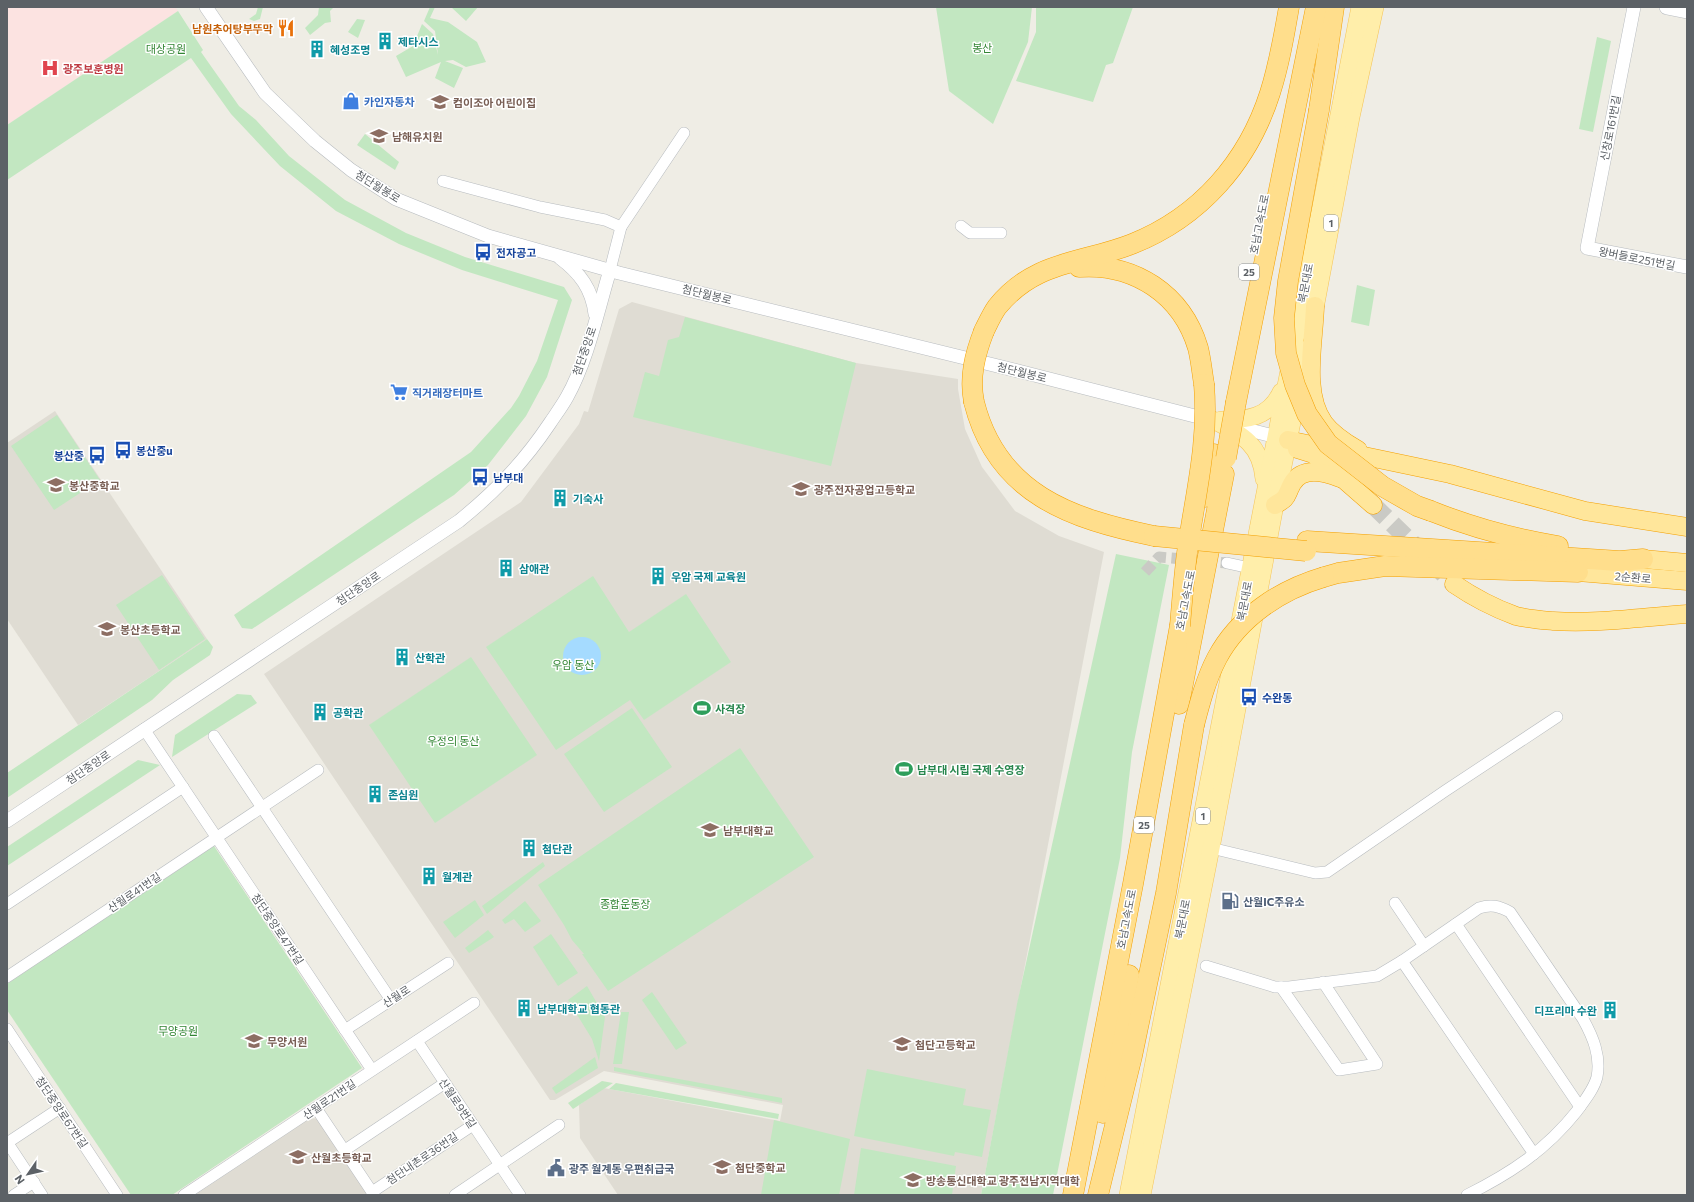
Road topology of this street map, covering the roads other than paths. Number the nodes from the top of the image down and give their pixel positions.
1 (206, 7) edge
2 (1290, 7) edge
3 (1302, 7) edge
4 (1316, 7) edge
5 (1334, 7) edge
6 (1360, 7) edge
7 (1374, 7) edge
8 (1634, 7) edge
9 (1667, 7) edge
10 (1687, 11) edge
11 (684, 133) dead end
12 (443, 181) dead end
13 (961, 226) dead end
14 (621, 227) junction
15 (1001, 233) dead end
16 (1587, 248) joint
17 (558, 256) junction
18 (1687, 267) edge
19 (610, 270) junction
20 (1315, 306) junction
21 (595, 318) junction
22 (988, 332) junction
23 (1287, 377) junction
24 (1230, 401) junction
25 (1213, 420) junction
26 (1282, 438) junction
27 (1220, 456) junction
28 (1381, 459) junction
29 (1345, 480) junction
30 (1270, 500) junction
31 (1373, 505) tunnel mouth
32 (1687, 527) edge
33 (1306, 546) junction
34 (1643, 559) junction
35 (1226, 563) tunnel mouth
36 (1687, 563) edge
37 (1250, 568) junction
38 (1578, 572) junction
39 (1687, 581) edge
40 (1454, 584) tunnel mouth
41 (1687, 614) edge
42 (1180, 626) junction
43 (1557, 717) dead end
44 (144, 729) junction
45 (214, 736) dead end
46 (318, 770) dead end
47 (183, 787) junction
48 (262, 808) junction
49 (7, 821) edge
50 (217, 838) junction
51 (1211, 848) junction
52 (1395, 903) dead end
53 (7, 904) edge
54 (1456, 924) junction
55 (1424, 946) junction
56 (1402, 962) junction
57 (448, 963) dead end
58 (1206, 966) dead end
59 (7, 977) edge
60 (1323, 982) junction
61 (1282, 987) junction
62 (391, 1000) junction
63 (474, 1003) dead end
64 (7, 1029) edge
65 (345, 1030) junction
66 (417, 1041) junction
67 (372, 1070) junction
68 (445, 1083) junction
69 (1580, 1107) junction
70 (60, 1108) junction
71 (316, 1108) junction
72 (472, 1125) junction
73 (559, 1125) dead end
74 (7, 1143) edge
75 (344, 1150) junction
76 (1534, 1154) junction
77 (500, 1165) junction
78 (34, 1182) junction
79 (373, 1193) edge
80 (14, 1195) edge
81 (42, 1195) edge
82 (117, 1195) edge
83 (184, 1195) edge
84 (455, 1195) edge
85 (520, 1195) edge
86 (1073, 1195) edge
87 (1087, 1195) edge
88 (1098, 1195) edge
89 (1128, 1195) edge
90 (1142, 1195) edge
91 (1467, 1195) edge

1 - 17 street, 첨단월봉로
2 - 22 highway
3 - 24 highway, 호남고속도로 / 25
4 - 24 highway, 호남고속도로 / 25
5 - 34 highway, bridge
6 - 23 main road, 북문대로 / 1
7 - 20 main road, 북문대로 / 1
8 - 16 street, 신창로161번길
9 - 10 main road
11 - 14 street
12 - 14 street
13 - 15 street
14 - 19 street
16 - 18 street, 왕버들로251번길
17 - 19 street, 첨단월봉로
17 - 21 street
19 - 21 street, 첨단중앙로
19 - 25 street, 첨단월봉로
20 - 26 main road, 북문대로 / 1
20 - 28 highway
21 - 44 street, 첨단중앙로
22 - 33 highway
22 - 42 highway, bridge
23 - 25 main road
23 - 26 main road, 북문대로 / 1
24 - 27 highway, 호남고속도로 / 25
25 - 26 street, 첨단월봉로
25 - 30 main road
26 - 28 highway
26 - 29 highway
26 - 30 main road, 북문대로 / 1
27 - 42 highway, 호남고속도로 / 25
27 - 87 highway, 호남고속도로 / 25
28 - 32 highway
29 - 30 highway
29 - 31 highway
30 - 37 main road, 북문대로 / 1
30 - 51 main road, 북문대로 / 1
33 - 34 highway
33 - 38 highway
34 - 36 highway, 2순환로
35 - 37 street
37 - 89 main road, 북문대로 / 1
38 - 39 highway, 2순환로
38 - 88 highway, bridge
40 - 41 highway
42 - 86 highway, 호남고속도로 / 25
43 - 51 street
44 - 47 street, 첨단중앙로47번길
44 - 49 street, 첨단중앙로
45 - 48 street
46 - 48 street, 산월로41번길
47 - 50 street, 첨단중앙로47번길
47 - 53 street
48 - 50 street, 산월로41번길
48 - 62 street
50 - 59 street, 산월로41번길
50 - 65 street, 첨단중앙로47번길
51 - 90 main road, 북문대로 / 1
52 - 55 street
54 - 55 street
54 - 69 street
54 - 69 street
55 - 56 street
56 - 60 street
56 - 76 street
57 - 62 street, 산월로
58 - 61 street
60 - 61 street
60 - 61 street
62 - 65 street, 산월로
63 - 66 street, 산월로21번길
64 - 70 street, 첨단중앙로67번길
65 - 67 street, 첨단중앙로47번길
66 - 67 street, 산월로21번길
66 - 68 street, 산월로9번길
67 - 71 street, 산월로21번길
68 - 72 street, 산월로9번길
68 - 75 street
69 - 76 street
70 - 74 street
70 - 82 street, 첨단중앙로67번길
71 - 75 street, 첨단내촌로36번길
71 - 83 street, 산월로21번길
72 - 77 street, 산월로9번길
72 - 79 street, 첨단내촌로36번길
73 - 77 street
74 - 78 street
75 - 79 street, 첨단내촌로36번길
76 - 91 street
77 - 84 street
77 - 85 street, 산월로9번길
78 - 80 street
78 - 81 street

